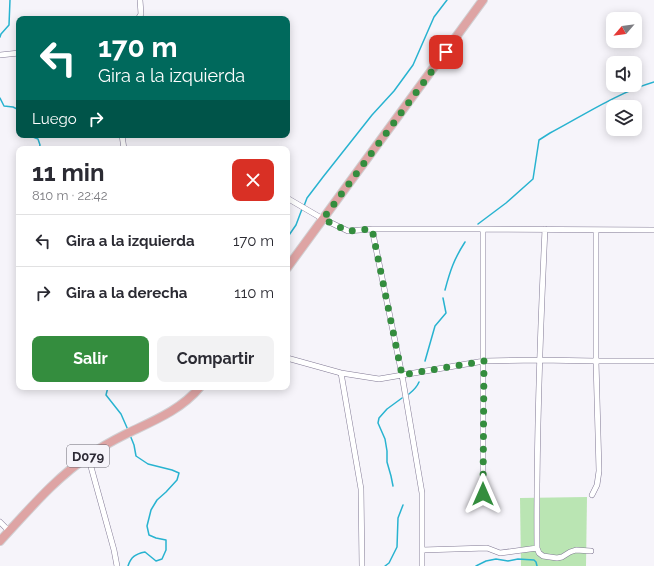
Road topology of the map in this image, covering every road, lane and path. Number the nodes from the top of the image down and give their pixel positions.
1 (140, 0) edge
2 (483, 0) edge
3 (140, 16) edge
4 (16, 53) edge
5 (0, 55) edge
6 (290, 200) edge
7 (323, 219) junction
8 (483, 228) junction
9 (372, 229) junction
10 (545, 229) junction
11 (596, 230) junction
12 (654, 230) edge
13 (290, 264) edge
14 (290, 359) edge
15 (539, 360) junction
16 (654, 360) edge
17 (484, 361) junction
18 (596, 362) junction
19 (341, 372) junction
20 (402, 375) junction
21 (197, 390) edge
22 (88, 456) junction
23 (483, 494) dead end
24 (592, 495) dead end
25 (0, 522) edge
26 (9, 531) junction
27 (0, 541) edge
28 (536, 548) junction
29 (422, 550) junction
30 (591, 551) dead end
31 (117, 566) edge
32 (362, 566) edge
33 (422, 566) edge

1 - 3 street
2 - 7 main road
4 - 5 street
6 - 7 street
7 - 9 street
7 - 13 main road
8 - 9 street
8 - 10 street
8 - 17 street
9 - 20 street
10 - 11 street
10 - 15 street
11 - 12 street
11 - 18 street
14 - 19 street
15 - 17 street
15 - 18 street
15 - 28 street
16 - 18 street
17 - 20 street
17 - 23 street
18 - 24 street
19 - 20 street
19 - 32 street
20 - 29 street
21 - 22 main road, D079
22 - 26 main road, D079
22 - 31 street
25 - 26 street
26 - 27 main road, D079
28 - 29 street
28 - 30 street
29 - 33 street

